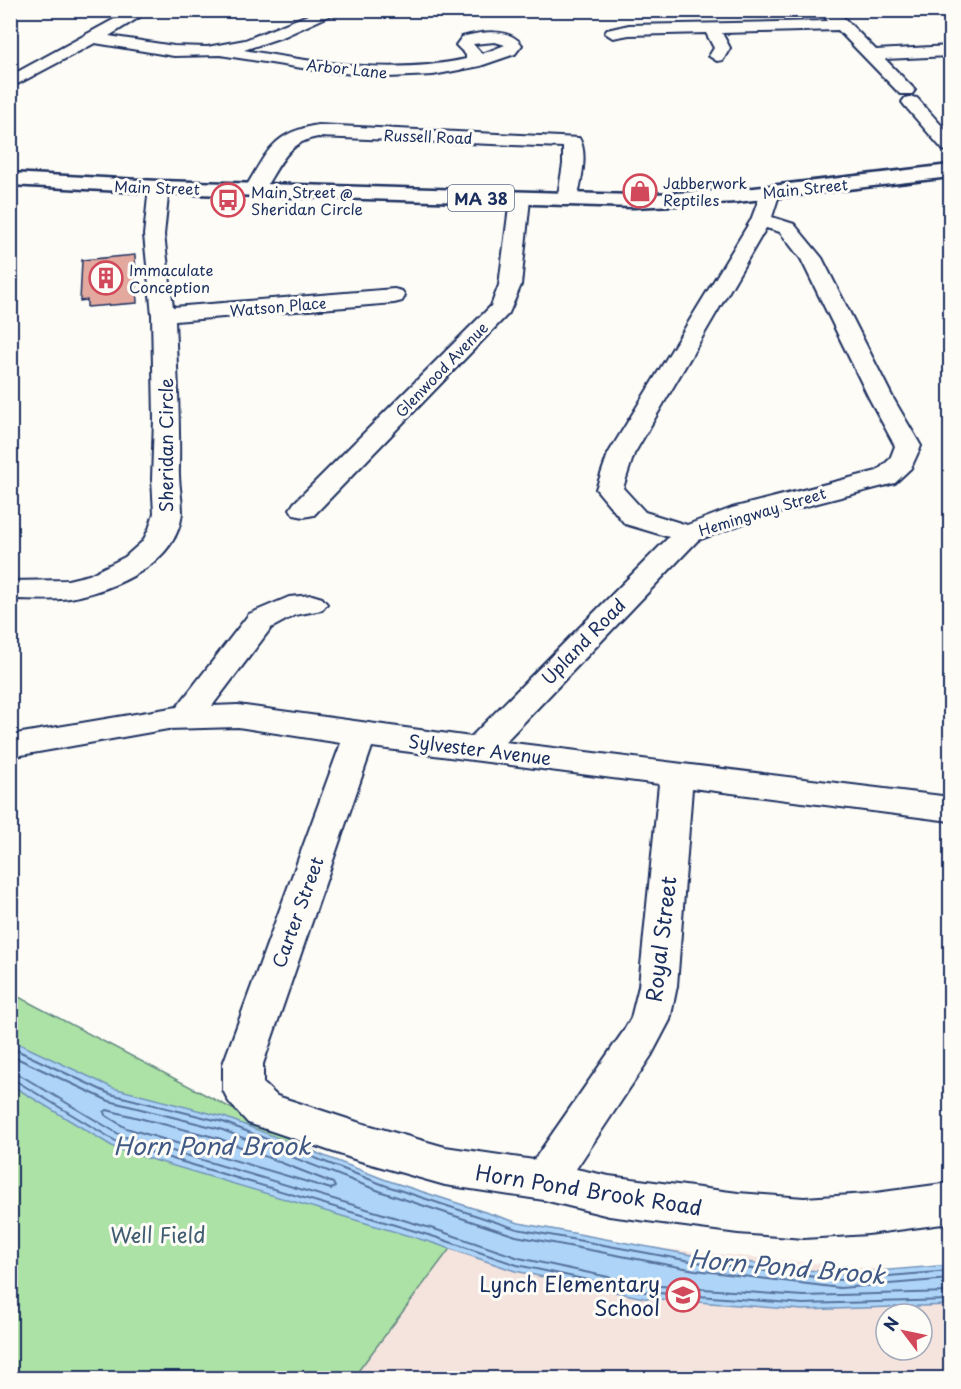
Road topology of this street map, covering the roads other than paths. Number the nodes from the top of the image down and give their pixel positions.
1 (144, 10) edge
2 (335, 10) edge
3 (827, 10) edge
4 (841, 25) junction
5 (712, 28) junction
6 (613, 33) dead end
7 (93, 38) junction
8 (220, 50) junction
9 (951, 51) edge
10 (870, 55) junction
11 (717, 56) dead end
12 (475, 62) dead end
13 (10, 83) edge
14 (951, 146) edge
15 (951, 171) edge
16 (10, 179) edge
17 (159, 188) junction
18 (254, 190) junction
19 (770, 192) junction
20 (520, 199) junction
21 (567, 201) junction
22 (761, 220) junction
23 (394, 296) dead end
24 (163, 315) junction
25 (304, 509) dead end
26 (688, 534) junction
27 (10, 590) edge
28 (312, 604) dead end
29 (186, 717) junction
30 (360, 735) junction
31 (10, 746) edge
32 (478, 749) junction
33 (677, 773) junction
34 (951, 809) edge
35 (243, 1090) joint
36 (544, 1181) junction
37 (951, 1203) edge

1 - 7 street
2 - 8 street
3 - 4 street
4 - 5 street
4 - 10 street
5 - 6 street
5 - 11 street
7 - 8 street
7 - 13 street
8 - 12 street, Arbor Lane
9 - 10 street
10 - 14 street
15 - 19 main road, Main Street / MA 38
16 - 17 main road, Main Street / MA 38
17 - 18 main road, Main Street / MA 38
17 - 24 street, Sheridan Circle
18 - 20 main road, Main Street / MA 38
18 - 21 street, Russell Road
19 - 21 main road, Main Street / MA 38
19 - 22 street, Hemingway Street
20 - 21 main road, Main Street / MA 38
20 - 25 street, Glenwood Avenue
22 - 26 street, Hemingway Street
22 - 26 street, Hemingway Street
23 - 24 street, Watson Place
24 - 27 street, Sheridan Circle
26 - 32 street, Upland Road
28 - 29 street
29 - 30 street, Sylvester Avenue
29 - 31 street, Sylvester Avenue
30 - 32 street, Sylvester Avenue
30 - 35 street, Carter Street
32 - 33 street, Sylvester Avenue
33 - 34 street, Sylvester Avenue
33 - 36 street, Royal Street
35 - 36 street, Horn Pond Brook Road
36 - 37 street, Horn Pond Brook Road

